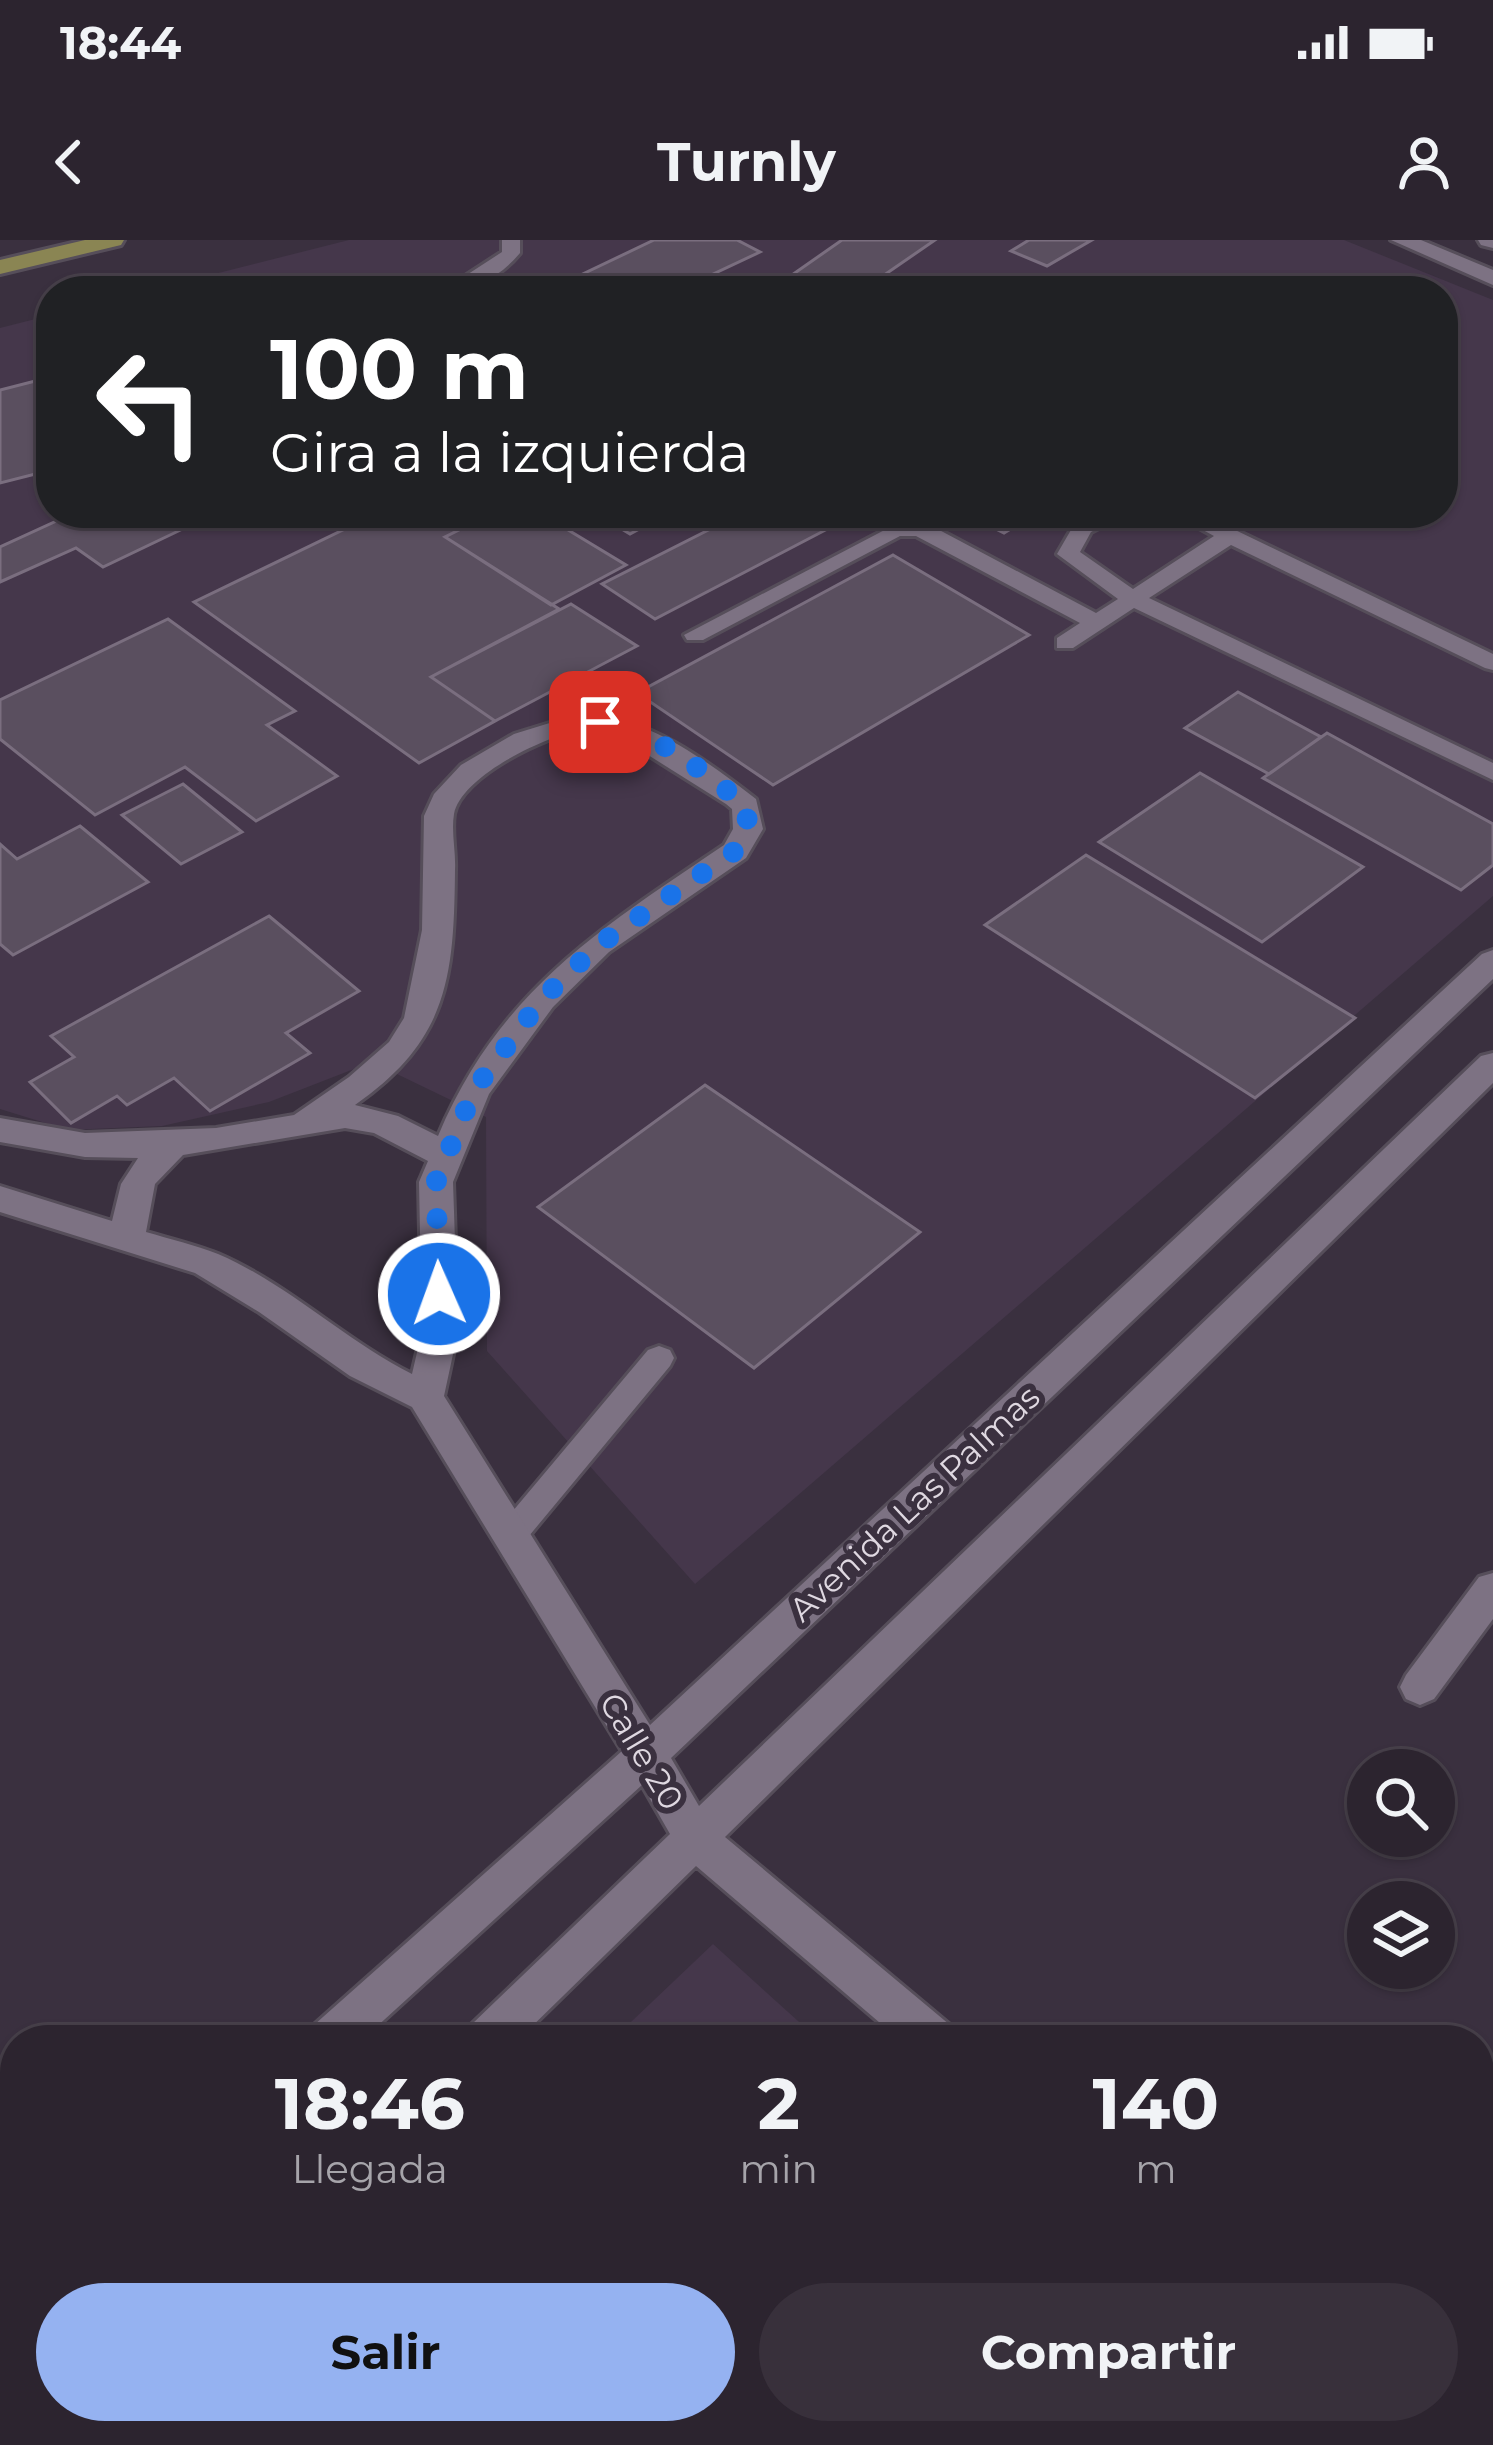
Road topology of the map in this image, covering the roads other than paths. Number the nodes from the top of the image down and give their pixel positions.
1 (113, 240) edge
2 (511, 240) edge
3 (1402, 240) edge
4 (0, 267) edge
5 (480, 276) edge
6 (1493, 278) edge
7 (1083, 528) edge
8 (1219, 528) edge
9 (1233, 534) junction
10 (1135, 600) junction
11 (1097, 623) junction
12 (695, 635) dead end
13 (1065, 643) dead end
14 (1493, 663) edge
15 (1493, 772) edge
16 (1493, 961) edge
17 (1493, 1064) edge
18 (302, 1126) junction
19 (0, 1130) edge
20 (175, 1144) junction
21 (446, 1157) junction
22 (0, 1199) edge
23 (128, 1238) junction
24 (659, 1358) dead end
25 (425, 1397) junction
26 (513, 1533) junction
27 (1493, 1589) edge
28 (1420, 1687) dead end
29 (645, 1756) junction
30 (697, 1840) junction
31 (347, 2025) edge
32 (503, 2025) edge
33 (916, 2025) edge

1 - 4 main road
2 - 5 lane
3 - 6 street
7 - 10 lane
8 - 9 lane
9 - 10 lane
9 - 14 lane
10 - 11 lane
10 - 15 lane
11 - 12 lane
11 - 13 lane
16 - 29 street, Avenida Las Palmas
17 - 30 street
18 - 20 street
18 - 21 street
18 - 21 street
19 - 20 street
20 - 23 street
21 - 25 street
22 - 23 street
23 - 25 street
24 - 26 lane
25 - 26 street, Calle 20
26 - 29 street, Calle 20
27 - 28 street
29 - 30 street, Calle 20
29 - 31 street, Avenida Las Palmas
30 - 32 street
30 - 33 street, Calle 20

